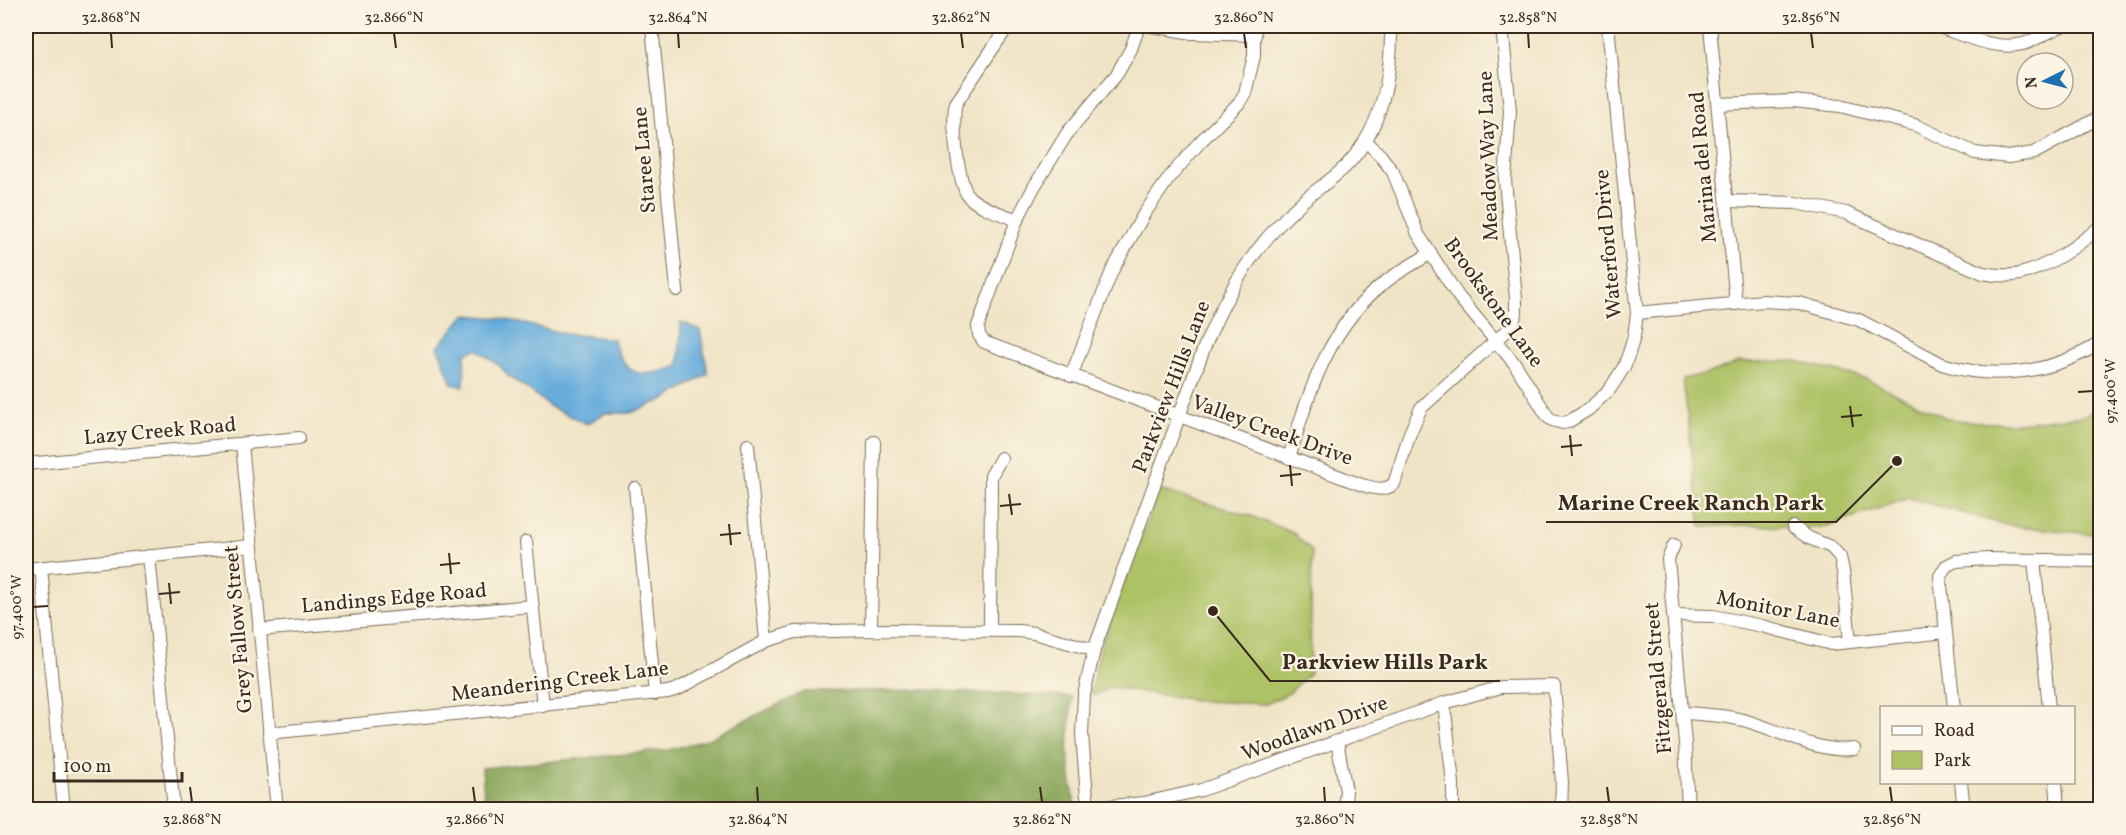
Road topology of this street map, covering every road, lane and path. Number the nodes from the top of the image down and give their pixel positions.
1 (652, 26) edge
2 (1008, 26) edge
3 (1139, 26) edge
4 (1151, 26) edge
5 (1391, 26) edge
6 (1502, 26) edge
7 (1608, 26) edge
8 (1710, 26) edge
9 (1935, 26) edge
10 (2062, 26) edge
11 (1255, 30) edge
12 (1718, 104) junction
13 (2100, 117) edge
14 (1366, 141) junction
15 (1727, 201) junction
16 (1017, 220) junction
17 (2100, 227) edge
18 (1431, 253) junction
19 (677, 290) dead end
20 (1737, 304) junction
21 (1637, 313) junction
22 (1497, 341) junction
23 (2100, 344) edge
24 (1071, 376) junction
25 (1179, 417) junction
26 (1558, 422) joint
27 (299, 438) dead end
28 (874, 442) dead end
29 (242, 444) junction
30 (748, 445) dead end
31 (1001, 458) dead end
32 (1289, 459) junction
33 (26, 464) edge
34 (635, 488) dead end
35 (1387, 489) joint
36 (1793, 527) dead end
37 (526, 542) dead end
38 (1674, 545) dead end
39 (251, 546) junction
40 (149, 556) junction
41 (2034, 560) junction
42 (2100, 561) edge
43 (41, 567) junction
44 (26, 569) edge
45 (533, 606) junction
46 (1673, 615) junction
47 (259, 630) junction
48 (871, 630) junction
49 (990, 630) junction
50 (1946, 633) junction
51 (766, 641) junction
52 (1850, 642) junction
53 (1094, 650) junction
54 (655, 694) junction
55 (1444, 703) junction
56 (543, 706) junction
57 (1954, 706) edge
58 (2049, 706) edge
59 (1683, 713) junction
60 (269, 733) junction
61 (1337, 741) junction
62 (1854, 749) dead end
63 (1961, 784) edge
64 (2056, 784) edge
65 (1088, 809) edge
66 (1688, 809) edge
67 (64, 810) edge
68 (174, 810) edge
69 (277, 810) edge
70 (1344, 810) edge
71 (1453, 810) edge
72 (1561, 810) edge
73 (1713, 810) edge
74 (1964, 810) edge
75 (2058, 810) edge

1 - 19 street, Staree Lane
2 - 16 street
3 - 16 street
4 - 11 street
5 - 14 street, Parkview Hills Lane
6 - 22 street, Meadow Way Lane
7 - 21 street, Waterford Drive
8 - 12 street, Marina del Road
9 - 10 street
11 - 24 street
12 - 13 street
12 - 15 street, Marina del Road
14 - 18 street, Brookstone Lane
14 - 25 street, Parkview Hills Lane
15 - 17 street
15 - 20 street, Marina del Road
16 - 24 street, Valley Creek Drive
18 - 22 street, Brookstone Lane
18 - 32 street
20 - 21 street
20 - 23 street
21 - 26 street, Waterford Drive
22 - 26 street, Brookstone Lane
22 - 35 street, Meadow Way Lane
24 - 25 street, Valley Creek Drive
25 - 32 street, Valley Creek Drive
25 - 53 street, Parkview Hills Lane
27 - 29 street, Lazy Creek Road
28 - 48 street
29 - 33 street, Lazy Creek Road
29 - 39 street, Grey Fallow Street
30 - 51 street
31 - 49 street
32 - 35 street, Valley Creek Drive
34 - 54 street
36 - 52 street
37 - 45 street
38 - 46 street, Fitzgerald Street
39 - 40 street
39 - 47 street, Grey Fallow Street
40 - 43 street
40 - 68 street
41 - 42 street
41 - 50 street
41 - 58 street
43 - 44 street
43 - 67 street
45 - 47 street, Landings Edge Road
45 - 56 street
46 - 52 street, Monitor Lane
46 - 59 street, Fitzgerald Street
47 - 60 street, Grey Fallow Street
48 - 49 street, Meandering Creek Lane
48 - 51 street, Meandering Creek Lane
49 - 53 street, Meandering Creek Lane
50 - 52 street, Monitor Lane
50 - 57 street
51 - 54 street, Meandering Creek Lane
53 - 65 street, Parkview Hills Lane
54 - 56 street, Meandering Creek Lane
55 - 61 street, Woodlawn Drive
55 - 71 street
55 - 72 street, Woodlawn Drive
56 - 60 street, Meandering Creek Lane
59 - 62 street
59 - 66 street, Fitzgerald Street
60 - 69 street, Grey Fallow Street
61 - 65 street, Woodlawn Drive
61 - 70 street
63 - 74 street
64 - 75 street
66 - 73 street

